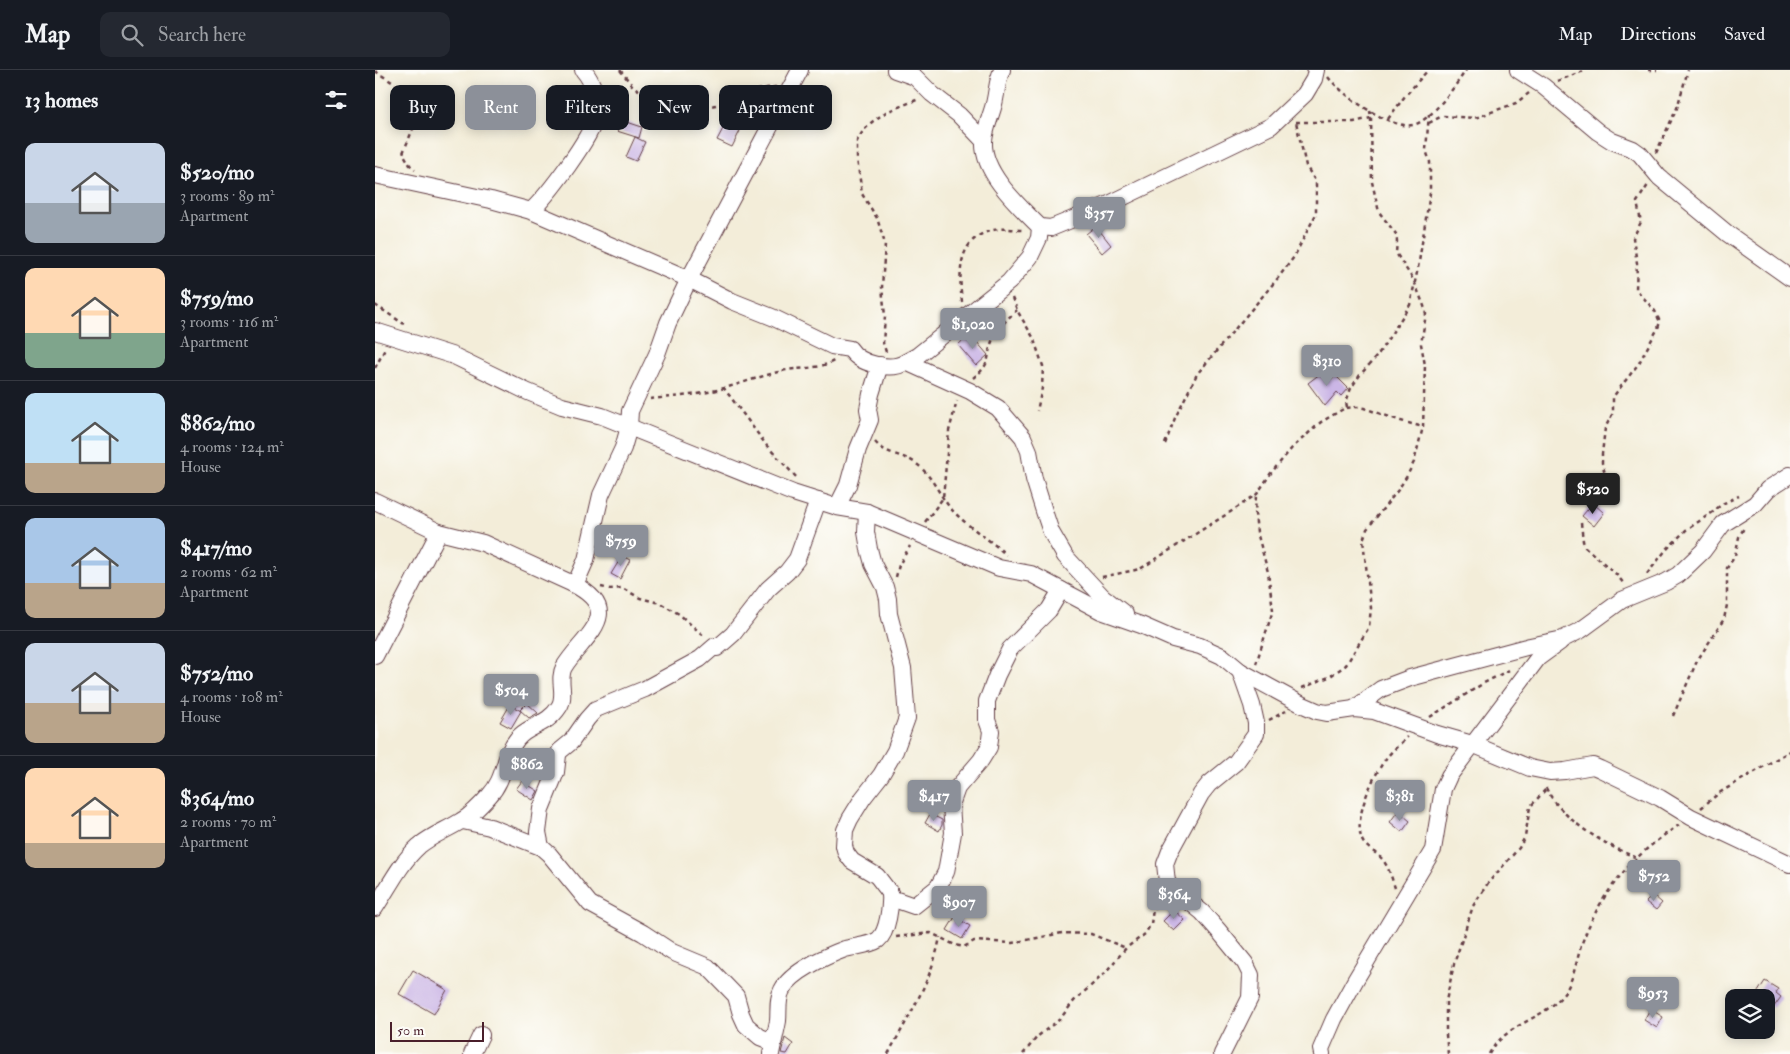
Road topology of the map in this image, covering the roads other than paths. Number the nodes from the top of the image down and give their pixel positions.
1 (583, 70) edge
2 (800, 70) edge
3 (895, 70) edge
4 (1002, 70) edge
5 (1518, 70) edge
6 (1322, 73) edge
7 (913, 74) edge
8 (984, 141) junction
9 (375, 175) edge
10 (531, 211) junction
11 (1040, 228) junction
12 (1790, 278) edge
13 (689, 279) junction
14 (375, 331) edge
15 (904, 364) junction
16 (880, 366) junction
17 (629, 427) junction
18 (1790, 475) edge
19 (815, 500) junction
20 (375, 502) edge
21 (837, 507) junction
22 (867, 512) junction
23 (439, 532) junction
24 (573, 584) junction
25 (1061, 590) junction
26 (1141, 625) junction
27 (1563, 639) junction
28 (375, 656) edge
29 (1240, 671) junction
30 (1354, 709) junction
31 (1472, 744) junction
32 (463, 821) junction
33 (541, 847) junction
34 (1790, 864) edge
35 (890, 893) junction
36 (375, 908) edge
37 (481, 1034) dead end
38 (772, 1048) edge
39 (472, 1054) edge
40 (1222, 1054) edge
41 (1322, 1054) edge

1 - 10 street
2 - 13 street
3 - 7 street
4 - 8 street
5 - 12 street
6 - 11 street
7 - 8 street
8 - 11 street
9 - 10 street
10 - 13 street
11 - 15 street
13 - 16 street
13 - 17 street
14 - 17 street
15 - 16 street
15 - 26 street
16 - 21 street
17 - 19 street
17 - 24 street
18 - 27 street
19 - 21 street
19 - 33 street
20 - 23 street
21 - 22 street
22 - 25 street
22 - 35 street
23 - 24 street
23 - 28 street
24 - 32 street
25 - 26 street
25 - 35 street
26 - 29 street
27 - 30 street
27 - 31 street
29 - 30 street
29 - 40 street
30 - 31 street
31 - 34 street
31 - 41 street
32 - 33 street
32 - 36 street
33 - 38 street
35 - 38 street
37 - 39 street

